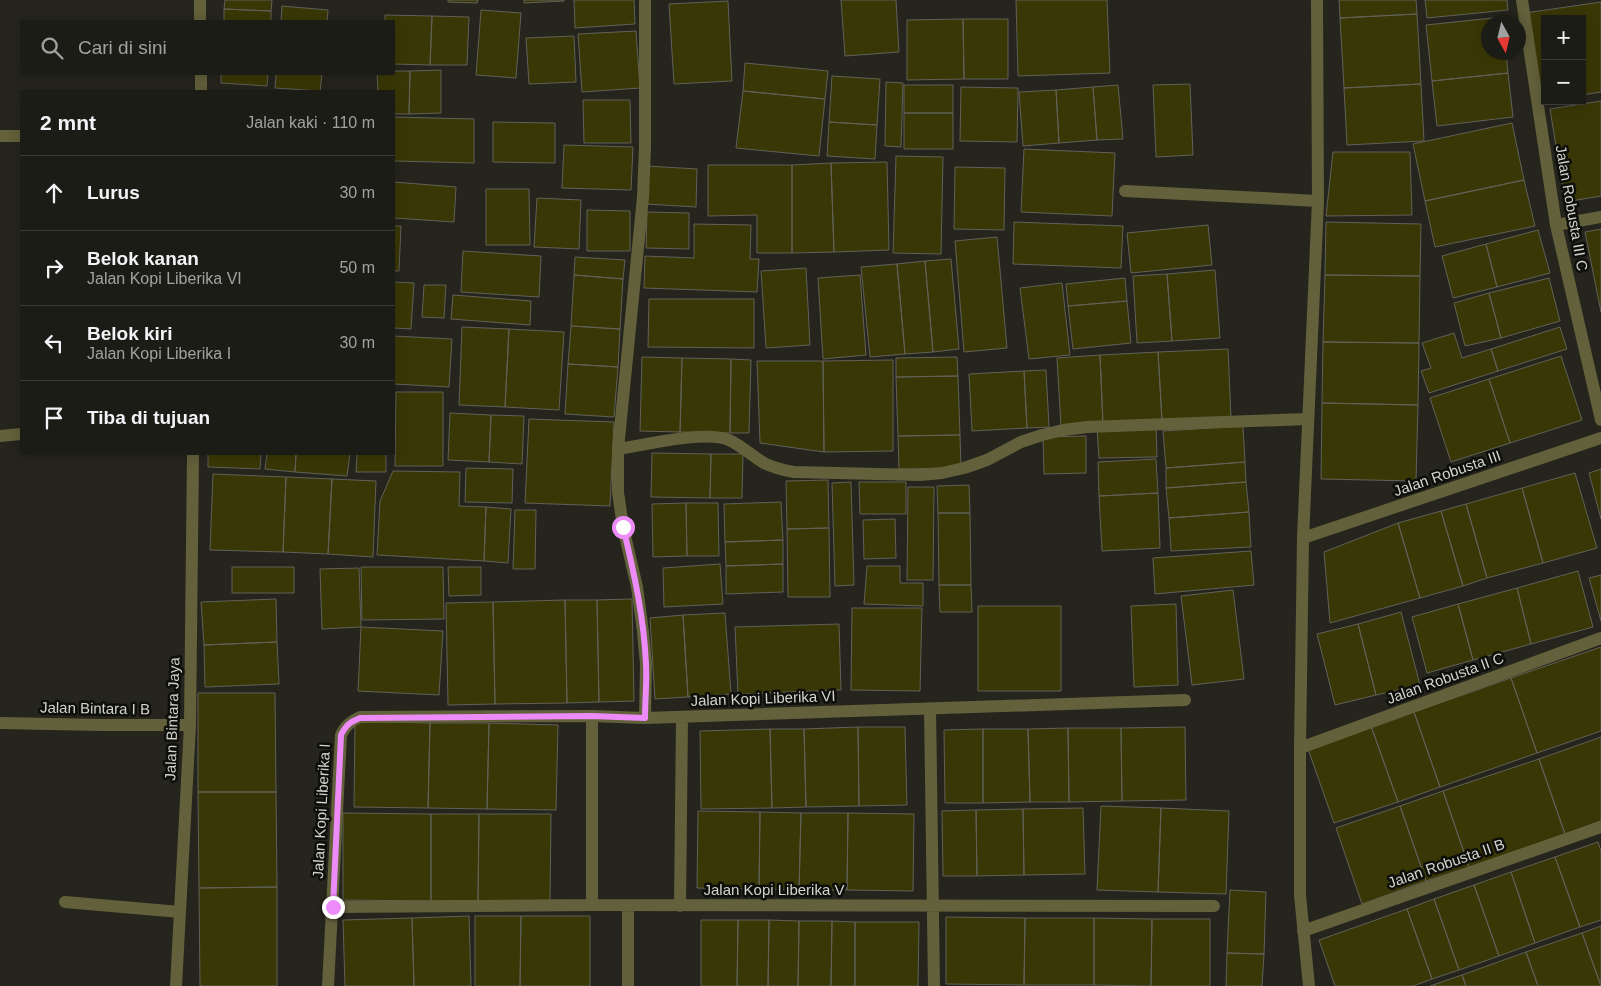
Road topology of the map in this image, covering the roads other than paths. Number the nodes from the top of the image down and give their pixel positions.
1 (200, 0) edge
2 (645, 0) edge
3 (1317, 0) edge
4 (1522, 0) edge
5 (200, 20) edge
6 (201, 75) edge
7 (201, 90) edge
8 (0, 136) edge
9 (20, 136) edge
10 (1126, 191) dead end
11 (1318, 201) junction
12 (1601, 216) edge
13 (1556, 225) junction
14 (1308, 419) junction
15 (1601, 420) edge
16 (20, 434) edge
17 (0, 436) edge
18 (1601, 438) edge
19 (618, 449) junction
20 (193, 455) edge
21 (1302, 538) junction
22 (1601, 638) edge
23 (1185, 700) dead end
24 (930, 709) junction
25 (592, 716) junction
26 (682, 717) junction
27 (645, 718) junction
28 (0, 723) edge
29 (190, 725) junction
30 (345, 727) joint
31 (1300, 748) junction
32 (1601, 827) edge
33 (65, 902) dead end
34 (592, 905) junction
35 (932, 905) junction
36 (628, 906) junction
37 (680, 906) junction
38 (1214, 906) dead end
39 (333, 907) junction
40 (180, 912) junction
41 (1303, 931) junction
42 (176, 986) edge
43 (328, 986) edge
44 (628, 986) edge
45 (934, 986) edge
46 (1309, 986) edge

1 - 5 street
2 - 19 street
3 - 11 street
4 - 13 street, Jalan Robusta III C
6 - 7 street
8 - 9 street
10 - 11 street
11 - 14 street
12 - 13 street
13 - 15 street, Jalan Robusta III C
14 - 19 street
14 - 21 street
16 - 17 street
18 - 21 street, Jalan Robusta III
19 - 27 street
20 - 29 street, Jalan Bintara Jaya
21 - 31 street
22 - 31 street, Jalan Robusta II C
23 - 24 street, Jalan Kopi Liberika VI
24 - 26 street, Jalan Kopi Liberika VI
24 - 35 street
25 - 27 street, Jalan Kopi Liberika VI
25 - 30 street, Jalan Kopi Liberika VI
25 - 34 street
26 - 27 street, Jalan Kopi Liberika VI
26 - 37 street
28 - 29 street, Jalan Bintara I B
29 - 40 street, Jalan Bintara Jaya
30 - 39 street, Jalan Kopi Liberika I
31 - 41 street
32 - 41 street, Jalan Robusta II B
33 - 40 street
34 - 36 street, Jalan Kopi Liberika V
34 - 39 street, Jalan Kopi Liberika V
35 - 37 street, Jalan Kopi Liberika V
35 - 38 street, Jalan Kopi Liberika V
35 - 45 street
36 - 37 street, Jalan Kopi Liberika V
36 - 44 street
39 - 43 street, Jalan Kopi Liberika I
40 - 42 street, Jalan Bintara Jaya
41 - 46 street

